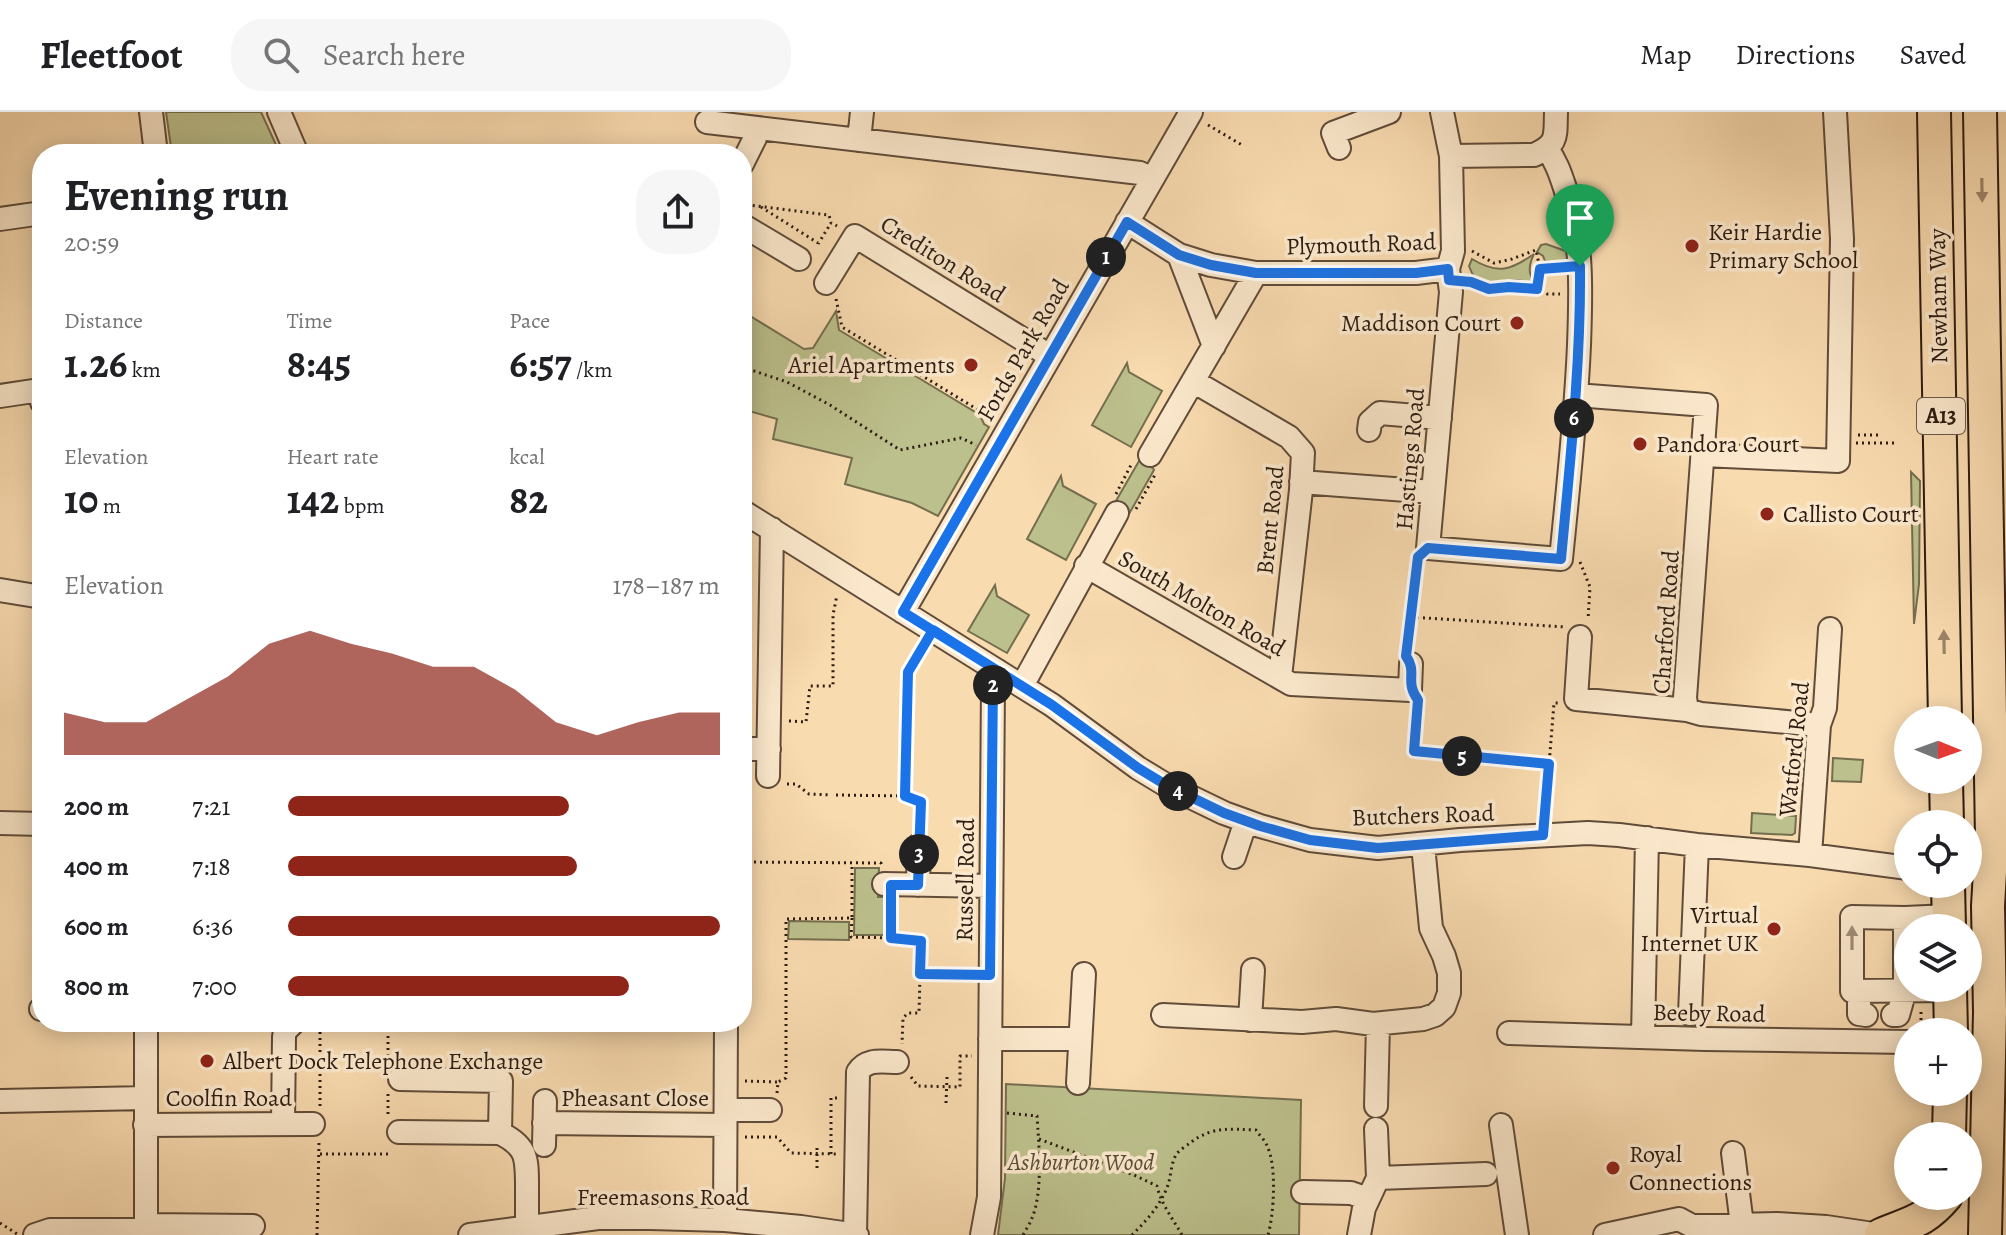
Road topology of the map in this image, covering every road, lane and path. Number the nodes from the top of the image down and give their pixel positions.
1 (151, 112) edge
2 (279, 112) edge
3 (862, 112) edge
4 (1389, 112) edge
5 (1442, 112) edge
6 (1556, 112) edge
7 (1835, 112) edge
8 (1934, 112) edge
9 (1980, 112) edge
10 (1190, 113) edge
11 (707, 122) dead end
12 (756, 128) junction
13 (859, 140) junction
14 (1336, 140) dead end
15 (155, 144) edge
16 (293, 144) edge
17 (752, 144) edge
18 (1242, 145) dead end
19 (1547, 149) junction
20 (1451, 156) junction
21 (1151, 178) junction
22 (752, 205) edge
23 (760, 206) junction
24 (32, 214) edge
25 (0, 219) edge
26 (1127, 222) junction
27 (752, 231) edge
28 (855, 236) junction
29 (818, 243) dead end
30 (1179, 255) junction
31 (799, 259) dead end
32 (1580, 266) junction
33 (1450, 267) junction
34 (1540, 269) junction
35 (1256, 273) junction
36 (826, 283) joint
37 (1537, 289) junction
38 (1580, 295) junction
39 (1214, 346) junction
40 (1050, 356) junction
41 (752, 370) edge
42 (1193, 381) junction
43 (32, 394) edge
44 (1576, 395) junction
45 (0, 396) edge
46 (1440, 418) junction
47 (1369, 430) dead end
48 (1006, 433) junction
49 (1851, 443) dead end
50 (1896, 443) dead end
51 (994, 453) junction
52 (1703, 455) junction
53 (1149, 457) junction
54 (1301, 482) junction
55 (1433, 492) junction
56 (1117, 513) junction
57 (752, 517) edge
58 (772, 529) junction
59 (1428, 548) junction
60 (1561, 559) junction
61 (1086, 566) junction
62 (838, 571) junction
63 (0, 590) edge
64 (32, 595) edge
65 (903, 612) junction
66 (1411, 617) junction
67 (933, 630) junction
68 (1577, 631) junction
69 (1836, 642) dead end
70 (1411, 664) joint
71 (998, 671) junction
72 (1280, 677) junction
73 (1022, 686) junction
74 (1410, 690) junction
75 (1554, 703) dead end
76 (1945, 706) edge
77 (1687, 710) junction
78 (769, 721) junction
79 (1819, 725) junction
80 (1549, 764) junction
81 (768, 776) dead end
82 (796, 784) dead end
83 (905, 796) junction
84 (1246, 821) junction
85 (0, 823) edge
86 (32, 824) edge
87 (1543, 835) junction
88 (1992, 837) junction
89 (1647, 838) junction
90 (919, 845) joint
91 (1423, 845) junction
92 (1697, 845) junction
93 (1810, 855) junction
94 (1234, 857) dead end
95 (752, 862) edge
96 (852, 863) junction
97 (1894, 866) edge
98 (885, 877) junction
99 (918, 885) junction
100 (991, 886) junction
101 (2006, 899) edge
102 (852, 918) junction
103 (1894, 918) edge
104 (891, 938) junction
105 (1253, 970) dead end
106 (920, 974) junction
107 (1084, 974) dead end
108 (990, 975) junction
109 (1859, 991) junction
110 (1894, 995) edge
111 (1909, 1002) edge
112 (1690, 1014) dead end
113 (1163, 1015) dead end
114 (1866, 1015) dead end
115 (1893, 1015) dead end
116 (1250, 1020) junction
117 (1378, 1024) junction
118 (146, 1032) edge
119 (285, 1032) edge
120 (726, 1032) edge
121 (1509, 1033) dead end
122 (1894, 1035) edge
123 (1643, 1037) junction
124 (1080, 1039) junction
125 (990, 1048) junction
126 (903, 1062) junction
127 (947, 1077) dead end
128 (400, 1079) dead end
129 (726, 1081) junction
130 (778, 1082) junction
131 (1078, 1083) dead end
132 (146, 1098) junction
133 (858, 1098) junction
134 (0, 1101) edge
135 (774, 1103) joint
136 (946, 1103) dead end
137 (1376, 1106) dead end
138 (989, 1112) junction
139 (283, 1123) junction
140 (544, 1123) dead end
141 (313, 1124) dead end
142 (725, 1124) junction
143 (145, 1125) junction
144 (1501, 1125) dead end
145 (1376, 1129) dead end
146 (399, 1132) dead end
147 (500, 1133) junction
148 (1039, 1139) junction
149 (817, 1144) dead end
150 (1733, 1153) dead end
151 (319, 1154) dead end
152 (388, 1154) dead end
153 (831, 1154) junction
154 (856, 1155) junction
155 (817, 1168) dead end
156 (1486, 1174) dead end
157 (1373, 1189) junction
158 (1303, 1192) dead end
159 (1160, 1201) junction
160 (1934, 1210) edge
161 (1946, 1210) edge
162 (725, 1220) junction
163 (0, 1223) edge
164 (1742, 1225) junction
165 (253, 1226) dead end
166 (527, 1226) junction
167 (651, 1226) edge
168 (146, 1230) edge
169 (800, 1231) edge
170 (1689, 1231) edge
171 (17, 1235) edge
172 (35, 1235) edge
173 (470, 1235) edge
174 (856, 1235) edge
175 (982, 1235) edge
176 (1023, 1235) edge
177 (1132, 1235) edge
178 (1182, 1235) edge
179 (1268, 1235) edge
180 (1359, 1235) edge
181 (1517, 1235) edge
182 (1605, 1235) edge
183 (1881, 1235) edge
184 (1944, 1235) edge
185 (1985, 1235) edge

1 - 15 street
2 - 16 street
3 - 13 street
4 - 14 street
5 - 20 street, Plymouth Road
6 - 19 street
7 - 52 street
76 -> 8 highway, Newham Way / A13
9 -> 88 highway, Newham Way / A13
10 - 18 path
10 - 21 street, Fords Park Road
11 - 12 street
12 - 13 street
12 - 17 street
13 - 21 street
19 - 20 street
19 - 32 street
20 - 33 street, Plymouth Road
21 - 26 street, Fords Park Road
22 - 23 path
23 - 28 path
23 - 29 path
24 - 25 street
26 - 30 street, Plymouth Road
26 - 40 street, Fords Park Road
27 - 31 street
28 - 36 street, Crediton Road
28 - 40 street, Crediton Road
30 - 35 street, Plymouth Road
30 - 39 street
32 - 34 path
32 - 38 street
33 - 34 path
33 - 35 street, Plymouth Road
33 - 37 path
33 - 46 street, Hastings Road
34 - 37 path
35 - 39 street
36 - 48 path
37 - 38 path
38 - 44 street
39 - 42 street
40 - 48 street, Fords Park Road
41 - 51 path
42 - 53 street
42 - 54 street, Brent Road
43 - 45 street
44 - 52 street, Charford Road
44 - 60 street
46 - 47 street
46 - 55 street, Hastings Road
48 - 51 street, Fords Park Road
49 - 50 path
51 - 65 street, Fords Park Road
52 - 77 street, Charford Road
53 - 56 path
53 - 56 path
54 - 55 street
54 - 72 street, Brent Road
55 - 59 street, Hastings Road
56 - 61 street
57 - 58 street, Butchers Road
58 - 62 street, Butchers Road
58 - 78 street
59 - 60 street, Hastings Road
59 - 66 path
60 - 68 path
61 - 72 street, South Molton Road
61 - 73 street
62 - 65 street, Butchers Road
62 - 78 path
63 - 64 street
65 - 67 street, Butchers Road
66 - 68 path
66 - 70 path
67 - 71 street, Butchers Road
67 - 83 path
68 - 77 street
69 - 79 street, Watford Road
70 - 74 street
71 - 73 street, Butchers Road
71 - 100 street, Russell Road
72 - 74 street, South Molton Road
73 - 84 street, Butchers Road
74 - 80 path
75 - 80 path
77 - 79 street, Charford Road
78 - 81 street
79 - 93 street, Watford Road
80 - 87 path
82 - 83 path
83 - 90 path
84 - 91 street, Butchers Road
84 - 94 street
85 - 86 street
87 - 89 street, Butchers Road
87 - 91 street, Butchers Road
88 - 101 highway
88 - 185 highway, Newham Way / A13
89 - 92 street, Butchers Road
89 - 123 street
90 - 99 street
91 - 117 street
92 - 93 street, Butchers Road
92 - 112 street
93 - 97 street, Butchers Road
95 - 96 path
96 - 98 path
96 - 102 path
98 - 99 street
98 - 104 path
99 - 100 street
100 - 108 street, Russell Road
102 - 104 path
102 - 130 path
109 -> 103 street
104 - 106 path
105 - 116 street
106 - 108 path
106 - 126 path
107 - 124 street
108 - 125 street, Russell Road
109 - 110 street
109 - 114 street
111 - 115 street
113 - 116 street
116 - 117 street
117 - 137 street
118 - 132 street, Coolfin Road
119 - 139 street
120 - 129 street
121 - 123 street, Beeby Road
122 - 123 street, Beeby Road
124 - 125 street
124 - 131 street
125 - 126 path
125 - 138 street, Russell Road
126 - 133 street
127 - 136 path, bridge
128 - 147 street
129 - 130 path
129 - 142 street
130 - 135 path
132 - 134 street
132 - 143 street, Coolfin Road
133 - 153 path
133 - 154 street
135 - 142 street, Pheasant Close
138 - 148 path
138 - 175 street, Russell Road
139 - 141 street, Coolfin Road
139 - 143 street, Coolfin Road
140 - 142 street, Pheasant Close
142 - 153 path
142 - 162 street
143 - 168 street, Coolfin Road
144 - 181 street
145 - 157 street
146 - 147 street
147 - 166 street
148 - 159 path
148 - 176 path
149 - 155 path, bridge
150 - 164 street
151 - 152 path
153 - 154 path
154 - 174 street
156 - 157 street
157 - 158 street
157 - 180 street
159 - 177 path
159 - 178 path
159 - 179 path
160 - 183 highway
161 - 184 highway
162 - 167 street, Freemasons Road
162 - 169 street, Freemasons Road
163 - 171 path
164 - 170 street
164 - 183 street
165 - 168 street
166 - 167 street, Freemasons Road
166 - 173 street, Freemasons Road
168 - 172 street
169 - 174 street, Freemasons Road
170 - 182 street

